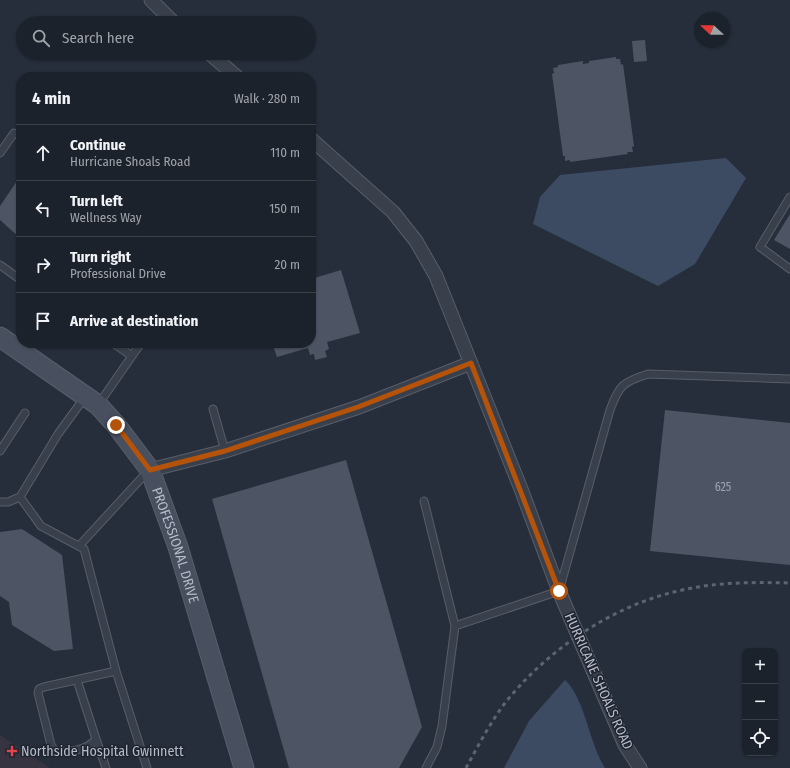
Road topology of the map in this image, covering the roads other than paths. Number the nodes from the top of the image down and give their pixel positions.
1 (151, 0) edge
2 (167, 16) edge
3 (217, 60) edge
4 (231, 72) edge
5 (16, 134) edge
6 (316, 144) edge
7 (0, 153) edge
8 (790, 197) edge
9 (0, 265) edge
10 (790, 269) edge
11 (16, 276) edge
12 (0, 337) edge
13 (120, 348) edge
14 (138, 348) edge
15 (132, 356) junction
16 (471, 363) junction
17 (790, 379) edge
18 (92, 401) junction
19 (213, 409) dead end
20 (25, 413) dead end
21 (225, 451) junction
22 (0, 452) edge
23 (150, 470) junction
24 (20, 497) junction
25 (424, 501) dead end
26 (0, 502) edge
27 (79, 546) junction
28 (559, 591) junction
29 (455, 626) junction
30 (116, 671) junction
31 (78, 680) junction
32 (96, 739) junction
33 (106, 768) edge
34 (147, 768) edge
35 (244, 768) edge
36 (426, 768) edge
37 (640, 768) edge

1 - 2 street
3 - 4 street
5 - 7 lane
6 - 16 street, HURRICANE SHOALS ROAD
8 - 10 lane
9 - 11 lane
12 - 18 street, PROFESSIONAL DRIVE
13 - 15 lane
14 - 15 lane
15 - 18 lane
16 - 21 street
16 - 28 street, HURRICANE SHOALS ROAD
17 - 28 lane
18 - 23 street, PROFESSIONAL DRIVE
18 - 24 lane
19 - 21 lane
20 - 22 lane
21 - 23 street
23 - 27 lane
23 - 35 street, PROFESSIONAL DRIVE
24 - 26 lane
24 - 27 lane
25 - 29 lane
27 - 30 lane
28 - 29 lane
28 - 37 street, HURRICANE SHOALS ROAD
29 - 36 lane
30 - 31 lane
30 - 34 lane
31 - 32 lane
31 - 32 lane
32 - 33 lane

